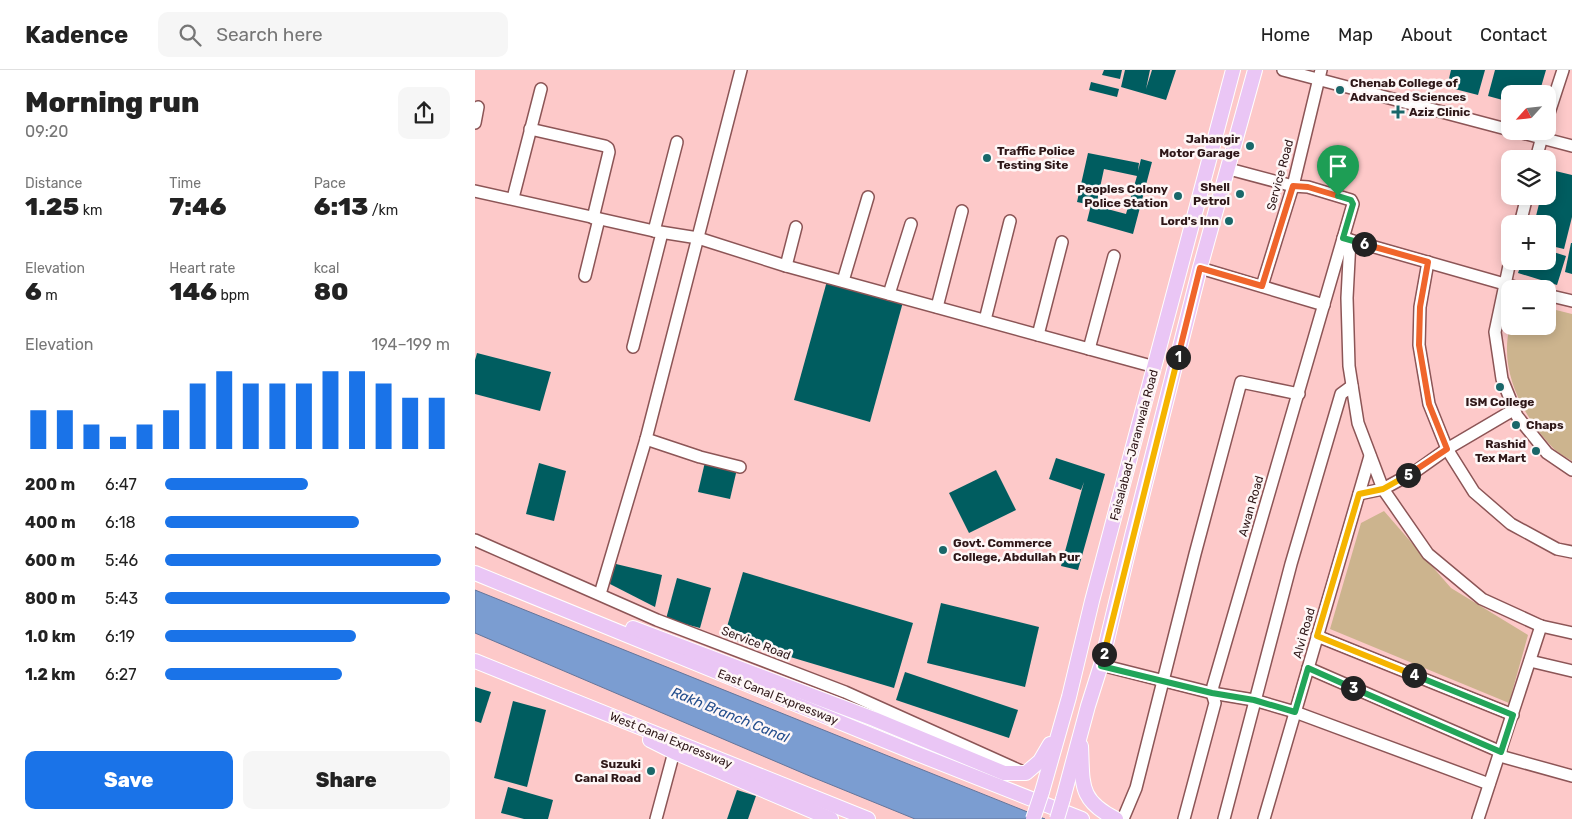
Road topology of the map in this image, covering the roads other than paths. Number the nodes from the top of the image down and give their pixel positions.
1 (741, 70) edge
2 (1233, 70) edge
3 (1255, 70) edge
4 (1283, 70) edge
5 (1563, 70) edge
6 (1320, 74) edge
7 (541, 89) dead end
8 (1556, 91) edge
9 (478, 107) dead end
10 (475, 123) edge
11 (1501, 127) edge
12 (530, 129) junction
13 (1556, 140) edge
14 (677, 142) dead end
15 (1572, 146) edge
16 (1229, 168) junction
17 (1293, 186) junction
18 (475, 190) edge
19 (868, 197) dead end
20 (513, 198) junction
21 (962, 212) dead end
22 (596, 218) junction
23 (1010, 222) dead end
24 (911, 224) dead end
25 (796, 227) dead end
26 (658, 232) junction
27 (698, 238) junction
28 (1346, 239) junction
29 (1063, 242) dead end
30 (1115, 256) dead end
31 (1428, 262) junction
32 (786, 266) junction
33 (1200, 268) junction
34 (585, 276) dead end
35 (843, 281) junction
36 (1501, 283) edge
37 (1262, 286) junction
38 (889, 294) junction
39 (1556, 297) edge
40 (1501, 300) edge
41 (1572, 301) edge
42 (1324, 305) junction
43 (937, 307) junction
44 (985, 320) junction
45 (1037, 335) junction
46 (633, 347) dead end
47 (1089, 349) junction
48 (1155, 367) junction
49 (1352, 386) junction
50 (1299, 394) junction
51 (1515, 410) junction
52 (646, 439) junction
53 (1447, 449) junction
54 (1370, 456) junction
55 (740, 467) dead end
56 (1572, 470) edge
57 (1383, 489) junction
58 (1359, 494) junction
59 (475, 540) edge
60 (1572, 552) edge
61 (480, 575) edge
62 (600, 594) junction
63 (1541, 626) junction
64 (1572, 633) edge
65 (1317, 636) junction
66 (475, 660) edge
67 (1530, 661) junction
68 (1101, 666) junction
69 (1308, 668) junction
70 (1572, 671) edge
71 (1163, 680) junction
72 (1212, 693) junction
73 (565, 697) junction
74 (1254, 700) junction
75 (1295, 712) junction
76 (1513, 715) junction
77 (1061, 725) junction
78 (1081, 733) junction
79 (674, 752) junction
80 (1500, 754) junction
81 (1026, 773) junction
82 (1572, 776) edge
83 (1489, 784) junction
84 (824, 818) edge
85 (656, 819) edge
86 (868, 819) edge
87 (1033, 819) edge
88 (1057, 819) edge
89 (1083, 819) edge
90 (1116, 819) edge
91 (1123, 819) edge
92 (1184, 819) edge
93 (1224, 819) edge
94 (1264, 819) edge
95 (1478, 819) edge

1 - 27 street
2 - 48 main road, Faisalabad–Jaranwala Road
3 - 16 main road, Faisalabad–Jaranwala Road
4 - 6 street
5 - 8 street
6 - 11 street
6 - 17 street, Service Road
7 - 12 street
9 - 10 street
12 - 20 street
12 - 22 street
13 - 15 street
14 - 26 street
16 - 17 street
16 - 33 main road, Faisalabad–Jaranwala Road
17 - 28 street, Awan Road
17 - 37 street, Service Road
18 - 20 street
19 - 35 street
20 - 22 street
21 - 43 street
22 - 26 street
22 - 34 street
23 - 44 street
24 - 38 street
25 - 32 street
26 - 27 street
26 - 46 street
27 - 32 street
27 - 52 street
28 - 31 street
28 - 42 street, Awan Road
28 - 49 street
29 - 45 street
30 - 47 street
31 - 36 street
31 - 53 street
32 - 35 street
33 - 37 street
33 - 68 main road, Faisalabad–Jaranwala Road
35 - 38 street
37 - 42 street
38 - 43 street
39 - 41 street
40 - 51 street
42 - 50 street, Awan Road
43 - 44 street
44 - 45 street
45 - 47 street
47 - 48 street
48 - 77 main road, Faisalabad–Jaranwala Road
49 - 54 street
49 - 74 street
50 - 71 street
50 - 72 street, Awan Road
51 - 53 street
51 - 56 street
52 - 55 street
52 - 62 street
53 - 57 street
53 - 60 street
54 - 57 street
54 - 58 street, Alvi Road
57 - 58 street
57 - 63 street
58 - 65 street, Alvi Road
59 - 62 street, Service Road
61 - 81 main road
61 - 89 main road, East Canal Expressway
62 - 81 street, Service Road
63 - 64 street
63 - 67 street
65 - 69 street, Alvi Road
65 - 76 street
66 - 73 main road, West Canal Expressway
67 - 70 street
67 - 76 street
68 - 71 street
68 - 78 main road, Faisalabad–Jaranwala Road
69 - 75 street, Alvi Road
69 - 80 street
71 - 72 street
71 - 91 street
72 - 74 street
72 - 92 street, Awan Road
73 - 79 main road
73 - 86 main road, West Canal Expressway
74 - 75 street
74 - 93 street
75 - 83 street
75 - 94 street, Alvi Road
76 - 80 street
77 - 81 main road
77 - 87 main road, Faisalabad–Jaranwala Road, bridge
78 - 88 main road, Faisalabad–Jaranwala Road, bridge
78 - 90 main road
79 - 84 main road
79 - 85 street
80 - 82 street
80 - 83 street
83 - 95 street

